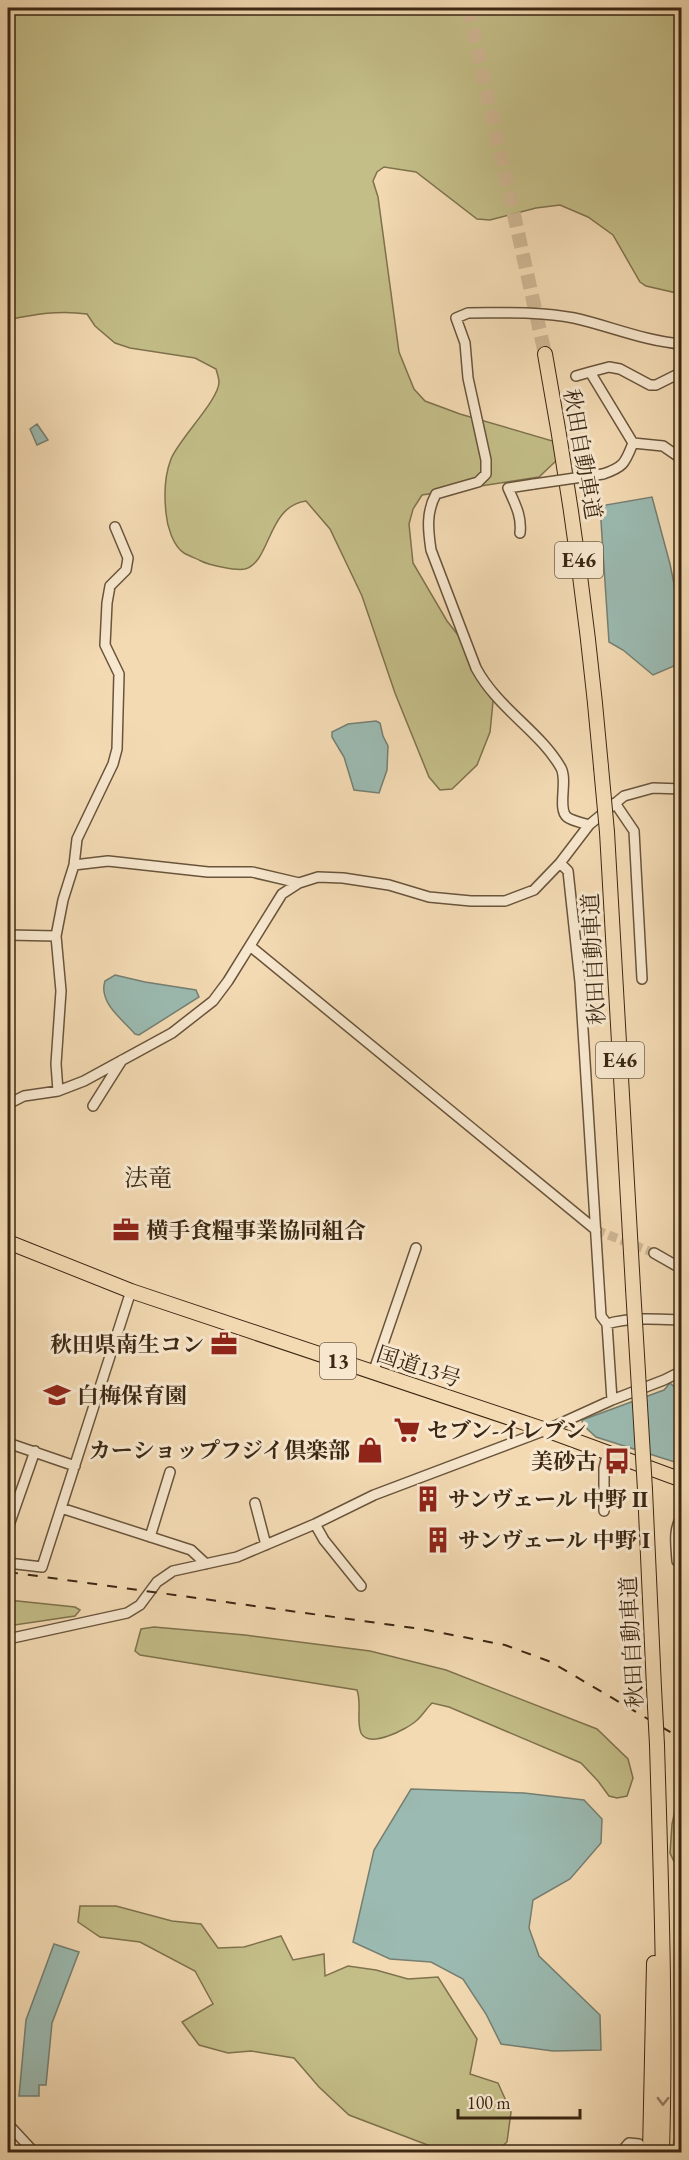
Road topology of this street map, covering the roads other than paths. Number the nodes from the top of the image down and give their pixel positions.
1 (681, 344) edge
2 (545, 354) tunnel mouth
3 (590, 372) junction
4 (681, 372) edge
5 (576, 376) dead end
6 (633, 443) junction
7 (681, 459) edge
8 (115, 526) dead end
9 (520, 534) dead end
10 (681, 789) edge
11 (615, 803) junction
12 (589, 825) junction
13 (560, 863) junction
14 (74, 865) junction
15 (299, 883) junction
16 (8, 935) edge
17 (56, 936) junction
18 (250, 946) junction
19 (642, 979) dead end
20 (123, 1058) junction
21 (58, 1091) junction
22 (8, 1104) edge
23 (93, 1106) dead end
24 (596, 1230) junction
25 (8, 1242) edge
26 (416, 1248) dead end
27 (654, 1252) tunnel mouth
28 (681, 1269) edge
29 (131, 1291) junction
30 (681, 1320) edge
31 (607, 1324) junction
32 (681, 1371) edge
33 (373, 1373) junction
34 (612, 1400) junction
35 (546, 1430) junction
36 (8, 1443) edge
37 (35, 1451) junction
38 (608, 1452) junction
39 (75, 1466) junction
40 (170, 1472) dead end
41 (681, 1480) edge
42 (255, 1503) dead end
43 (62, 1508) junction
44 (604, 1511) dead end
45 (681, 1515) edge
46 (315, 1524) junction
47 (8, 1528) edge
48 (150, 1537) junction
49 (266, 1545) junction
50 (677, 1561) dead end
51 (8, 1563) edge
52 (206, 1564) junction
53 (361, 1586) dead end
54 (8, 1639) edge
55 (657, 1745) junction
56 (8, 2124) edge
57 (644, 2148) edge
58 (34, 2152) edge
59 (621, 2152) edge
60 (662, 2152) edge

1 - 12 street
2 - 55 highway, 秋田自動車道 / E46, bridge
3 - 4 street
3 - 5 street
3 - 6 street
6 - 7 street
6 - 9 street, bridge
8 - 14 street
10 - 11 street
11 - 12 street
11 - 19 street
12 - 13 street
13 - 15 street
13 - 24 street
14 - 15 street
14 - 17 street
15 - 18 street
16 - 17 street
17 - 21 street
18 - 20 street
18 - 24 street
20 - 21 street
20 - 23 street
21 - 22 street
24 - 31 street
25 - 29 highway, 国道13号 / 13
26 - 33 street
27 - 28 street
29 - 33 highway, 国道13号 / 13
29 - 39 street
30 - 31 street
31 - 34 street
32 - 34 street
33 - 35 highway, 国道13号 / 13
34 - 35 street
35 - 38 highway, 国道13号 / 13
35 - 46 street
36 - 37 street
37 - 39 street
37 - 47 street
38 - 41 highway, 国道13号 / 13
38 - 44 street
39 - 43 street
40 - 48 street
42 - 49 street
43 - 48 street
43 - 51 street
45 - 50 street
46 - 49 street
46 - 53 street
48 - 52 street
49 - 52 street
52 - 54 street
55 - 57 highway, 秋田自動車道 / E46
55 -> 60 highway, 秋田自動車道 / E46
56 - 58 street
57 - 59 street

